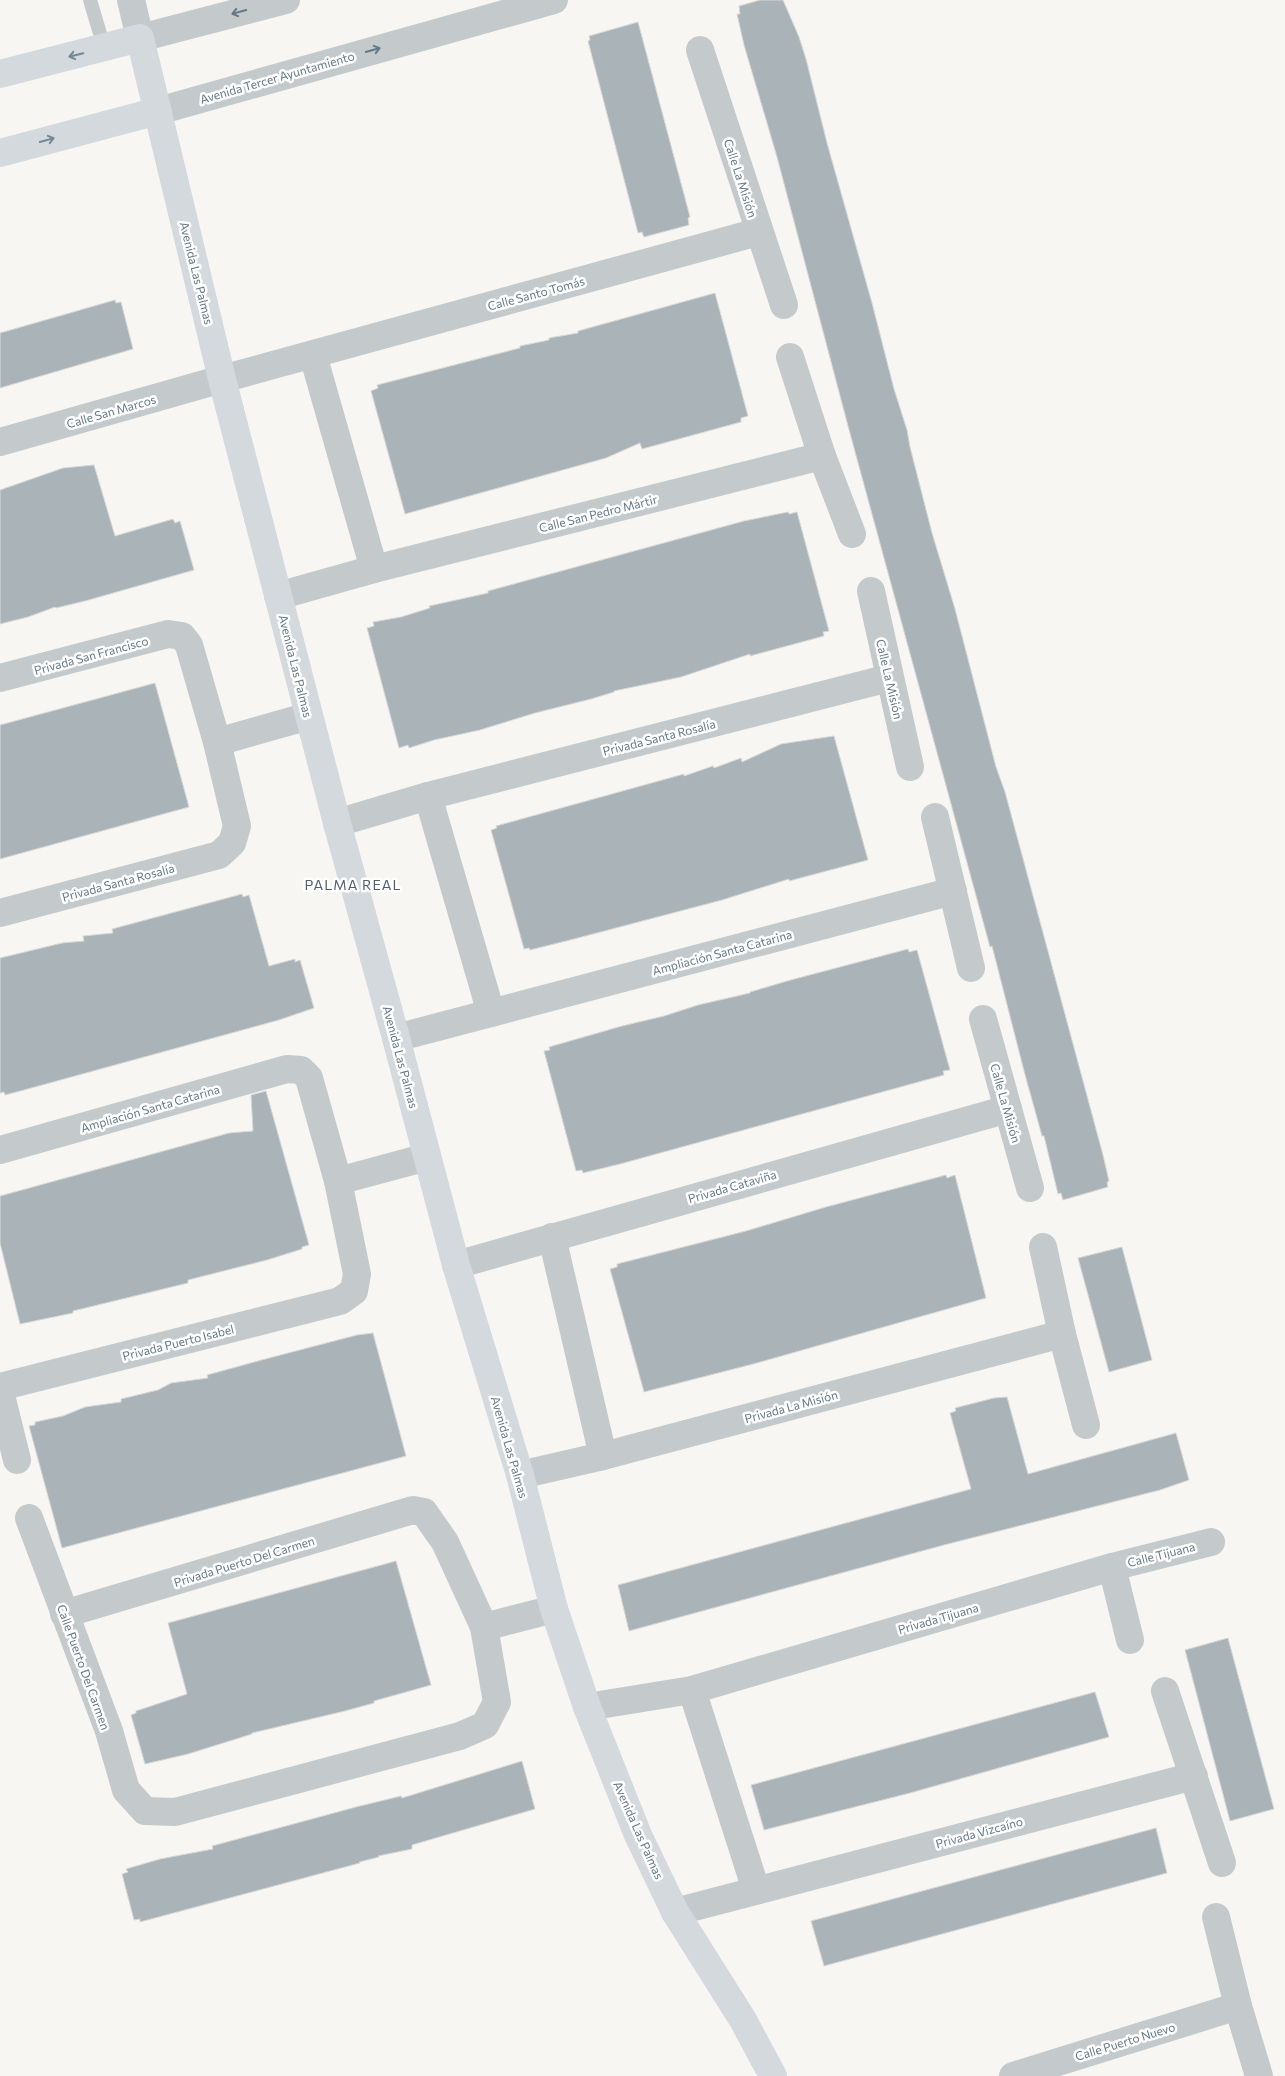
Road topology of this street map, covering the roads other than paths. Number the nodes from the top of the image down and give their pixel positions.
1 (90, 0) edge
2 (131, 0) edge
3 (286, 0) edge
4 (554, 0) edge
5 (140, 38) junction
6 (104, 48) junction
7 (700, 50) dead end
8 (0, 74) edge
9 (158, 111) junction
10 (0, 153) edge
11 (758, 232) junction
12 (784, 305) dead end
13 (313, 355) junction
14 (790, 357) dead end
15 (222, 379) junction
16 (0, 442) edge
17 (822, 456) junction
18 (852, 534) dead end
19 (374, 569) junction
20 (871, 591) dead end
21 (278, 596) junction
22 (0, 678) edge
23 (889, 678) junction
24 (309, 716) junction
25 (217, 742) junction
26 (910, 767) dead end
27 (428, 796) junction
28 (935, 817) dead end
29 (336, 823) junction
30 (953, 891) junction
31 (0, 914) edge
32 (971, 968) dead end
33 (491, 1013) junction
34 (983, 1019) dead end
35 (396, 1038) junction
36 (1008, 1109) junction
37 (0, 1150) edge
38 (427, 1157) junction
39 (338, 1181) junction
40 (1030, 1188) dead end
41 (552, 1237) junction
42 (1043, 1247) dead end
43 (456, 1265) junction
44 (1062, 1334) junction
45 (0, 1387) edge
46 (0, 1391) edge
47 (1086, 1425) dead end
48 (603, 1456) junction
49 (18, 1460) dead end
50 (520, 1475) junction
51 (29, 1518) dead end
52 (1211, 1542) dead end
53 (1112, 1567) junction
54 (554, 1609) junction
55 (64, 1614) junction
56 (484, 1627) junction
57 (1130, 1640) dead end
58 (692, 1690) junction
59 (1165, 1691) dead end
60 (587, 1707) junction
61 (1194, 1776) junction
62 (1222, 1863) dead end
63 (756, 1890) junction
64 (675, 1912) junction
65 (1216, 1917) dead end
66 (1238, 2006) junction
67 (773, 2076) edge
68 (1013, 2076) edge
69 (1259, 2076) edge

1 - 6 lane
2 - 5 street, Avenida Las Palmas
3 -> 5 street
9 -> 4 street, Avenida Tercer Ayuntamiento
5 - 6 main road
5 - 9 main road, Avenida Las Palmas
6 -> 8 main road
7 - 11 street, Calle La Misión
10 -> 9 main road, Avenida Tercer Ayuntamiento
9 - 15 main road, Avenida Las Palmas
11 - 12 street, Calle La Misión
11 - 13 street, Calle Santo Tomás
13 - 15 street, Calle Santo Tomás
13 - 19 street
14 - 17 street
15 - 16 street, Calle San Marcos
15 - 21 main road, Avenida Las Palmas
17 - 18 street
17 - 19 street, Calle San Pedro Mártir
19 - 21 street, Calle San Pedro Mártir
20 - 23 street, Calle La Misión
21 - 24 main road, Avenida Las Palmas
22 - 25 street, Privada San Francisco
23 - 26 street, Calle La Misión
23 - 27 street, Privada Santa Rosalía
24 - 25 street
24 - 29 main road, Avenida Las Palmas
25 - 31 street, Privada Santa Rosalía
27 - 29 street, Privada Santa Rosalía
27 - 33 street
28 - 30 street
29 - 35 main road, Avenida Las Palmas
30 - 32 street
30 - 33 street, Ampliación Santa Catarina
33 - 35 street, Ampliación Santa Catarina
34 - 36 street, Calle La Misión
35 - 38 main road, Avenida Las Palmas
36 - 40 street, Calle La Misión
36 - 41 street, Privada Cataviña
37 - 39 street, Ampliación Santa Catarina
38 - 39 street
38 - 43 main road, Avenida Las Palmas
39 - 45 street, Privada Puerto Isabel
41 - 43 street, Privada Cataviña
41 - 48 street
42 - 44 street
43 - 50 main road, Avenida Las Palmas
44 - 47 street
44 - 48 street, Privada La Misión
46 - 49 street
48 - 50 street, Privada La Misión
50 - 54 main road, Avenida Las Palmas
51 - 55 street, Calle Puerto Del Carmen
52 - 53 street, Calle Tijuana
53 - 57 street
53 - 58 street, Privada Tijuana
54 - 56 street
54 - 60 main road, Avenida Las Palmas
55 - 56 street, Privada Puerto Del Carmen
55 - 56 street, Calle Puerto Del Carmen
58 - 60 street, Privada Tijuana
58 - 63 street
59 - 61 street
60 - 64 main road, Avenida Las Palmas
61 - 62 street
61 - 63 street, Privada Vizcaíno
63 - 64 street, Privada Vizcaíno
64 - 67 main road, Avenida Las Palmas
65 - 66 street
66 - 68 street, Calle Puerto Nuevo
66 - 69 street

